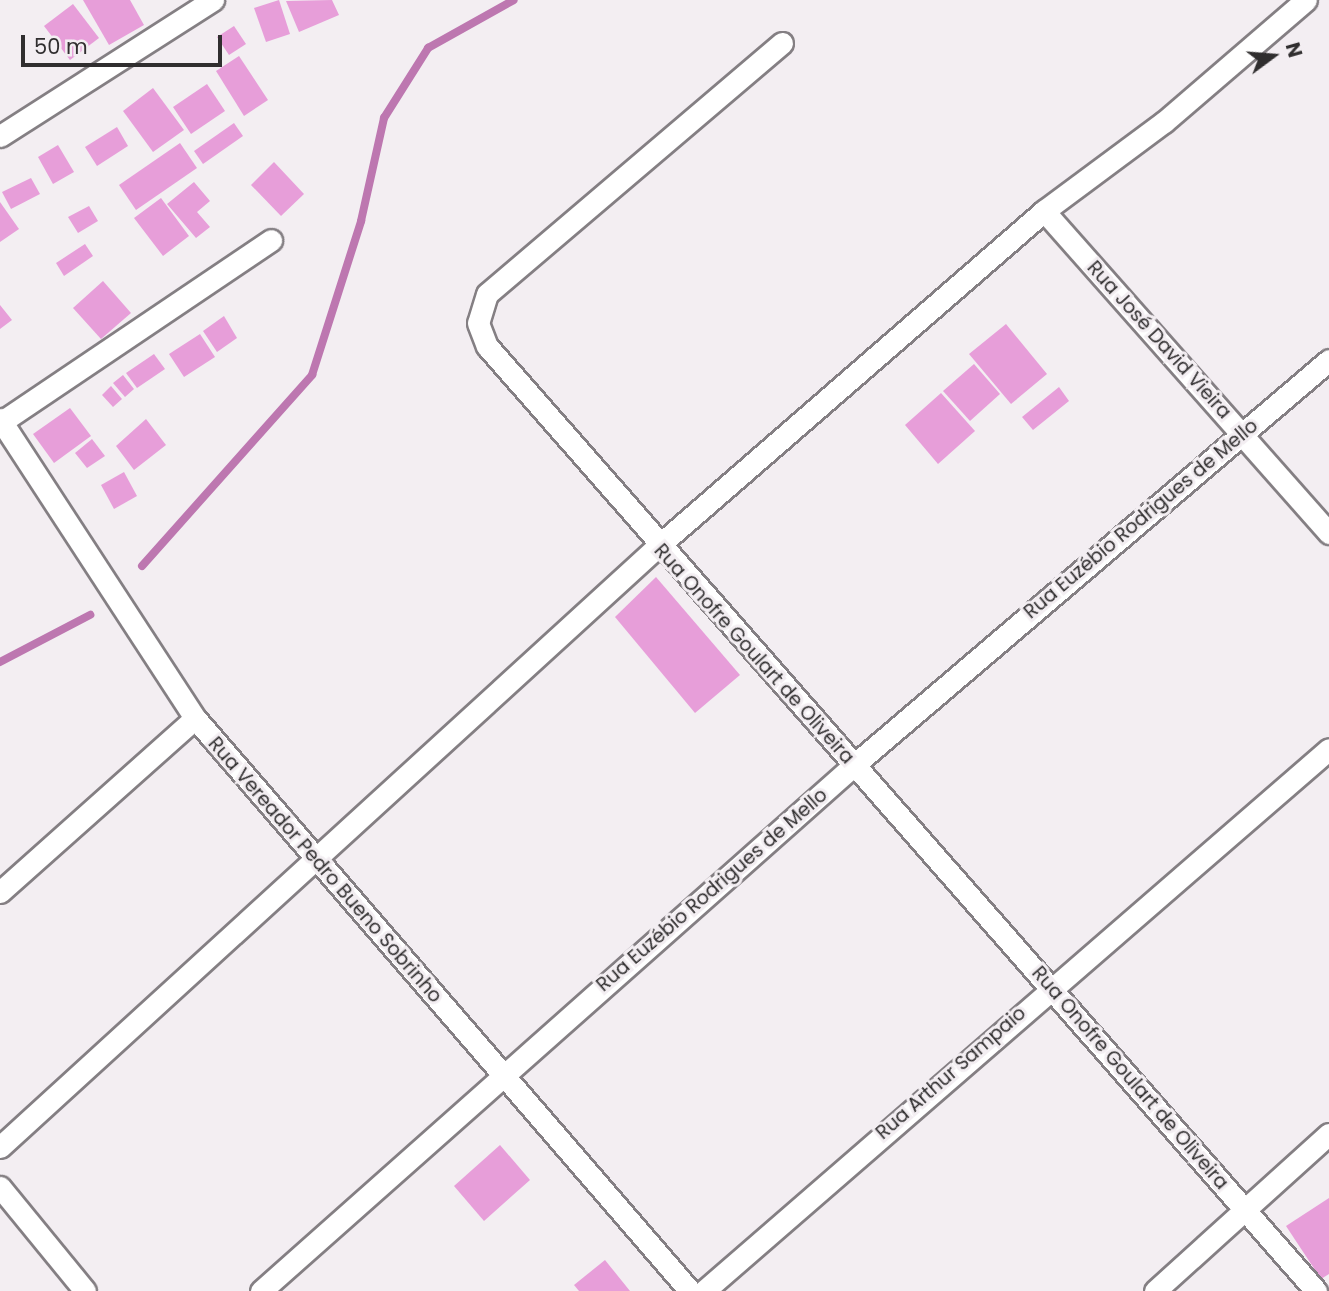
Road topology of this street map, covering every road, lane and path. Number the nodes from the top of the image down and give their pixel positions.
1 (213, 0) edge
2 (1306, 0) edge
3 (782, 43) dead end
4 (0, 136) edge
5 (1044, 211) junction
6 (271, 240) dead end
7 (1329, 360) edge
8 (1, 421) edge
9 (1242, 433) junction
10 (1329, 533) edge
11 (657, 547) junction
12 (195, 718) junction
13 (1329, 749) edge
14 (854, 765) junction
15 (314, 858) junction
16 (0, 892) edge
17 (1049, 987) junction
18 (501, 1074) junction
19 (1329, 1134) edge
20 (0, 1147) edge
21 (0, 1187) edge
22 (1244, 1209) junction
23 (85, 1291) edge
24 (261, 1291) edge
25 (690, 1291) edge
26 (704, 1291) edge
27 (1154, 1291) edge
28 (1316, 1291) edge

1 - 4 street
2 - 5 street
3 - 11 street, Rua Onofre Goulart de Oliveira
5 - 9 street, Rua José David Vieira
5 - 11 street
6 - 8 street
7 - 9 street, Rua Euzébio Rodrigues de Mello
8 - 12 street, Rua Vereador Pedro Bueno Sobrinho
9 - 10 street, Rua José David Vieira
9 - 14 street, Rua Euzébio Rodrigues de Mello
11 - 14 street, Rua Onofre Goulart de Oliveira
11 - 15 street
12 - 15 street, Rua Vereador Pedro Bueno Sobrinho
12 - 16 street
13 - 17 street, Rua Arthur Sampaio
14 - 17 street, Rua Onofre Goulart de Oliveira
14 - 18 street, Rua Euzébio Rodrigues de Mello
15 - 18 street, Rua Vereador Pedro Bueno Sobrinho
15 - 20 street
17 - 22 street, Rua Onofre Goulart de Oliveira
17 - 26 street, Rua Arthur Sampaio
18 - 24 street, Rua Euzébio Rodrigues de Mello
18 - 25 street, Rua Vereador Pedro Bueno Sobrinho
19 - 22 street
21 - 23 street
22 - 27 street
22 - 28 street, Rua Onofre Goulart de Oliveira

